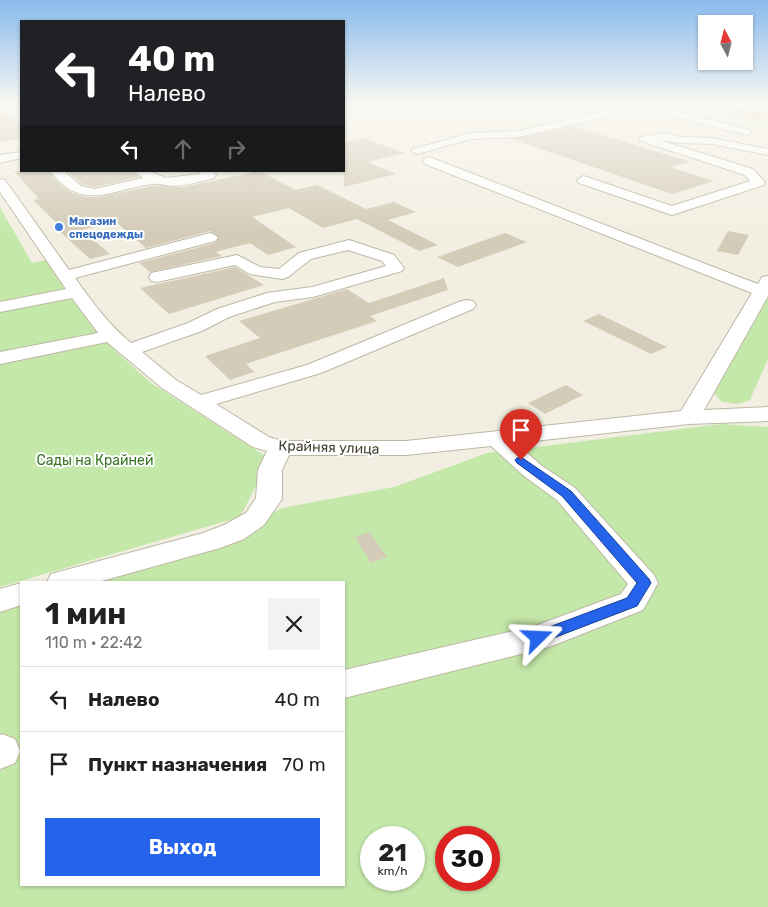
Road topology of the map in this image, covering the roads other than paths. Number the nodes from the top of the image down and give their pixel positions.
1 (427, 147) edge
2 (672, 147) edge
3 (744, 147) edge
4 (417, 150) dead end
5 (768, 152) edge
6 (20, 155) edge
7 (0, 159) edge
8 (429, 161) dead end
9 (706, 171) dead end
10 (57, 172) edge
11 (141, 172) edge
12 (206, 172) edge
13 (153, 180) junction
14 (583, 180) dead end
15 (0, 183) edge
16 (764, 183) edge
17 (210, 238) dead end
18 (282, 274) junction
19 (157, 277) dead end
20 (71, 284) junction
21 (766, 286) edge
22 (287, 295) junction
23 (467, 305) dead end
24 (0, 307) edge
25 (112, 336) junction
26 (129, 350) junction
27 (0, 358) edge
28 (200, 402) junction
29 (768, 414) edge
30 (689, 418) junction
31 (496, 438) junction
32 (281, 448) junction
33 (76, 580) edge
34 (20, 594) edge
35 (0, 601) edge
36 (345, 684) edge

1 - 4 street
2 - 16 street
3 - 5 street
6 - 7 street
8 - 21 street
9 - 16 street
10 - 13 street
11 - 13 street
12 - 13 street
14 - 16 street
15 - 20 street, Крайняя улица
17 - 20 street
18 - 19 street
18 - 22 street
18 - 22 street
20 - 24 street
20 - 25 street, Крайняя улица
21 - 30 street
22 - 26 street
23 - 28 street
25 - 26 street, Крайняя улица
25 - 27 street
26 - 28 street, Крайняя улица
28 - 32 street, Крайняя улица
29 - 30 street, Крайняя улица
30 - 31 street, Крайняя улица
31 - 32 street, Крайняя улица
31 - 36 street
32 - 33 street
34 - 35 street

